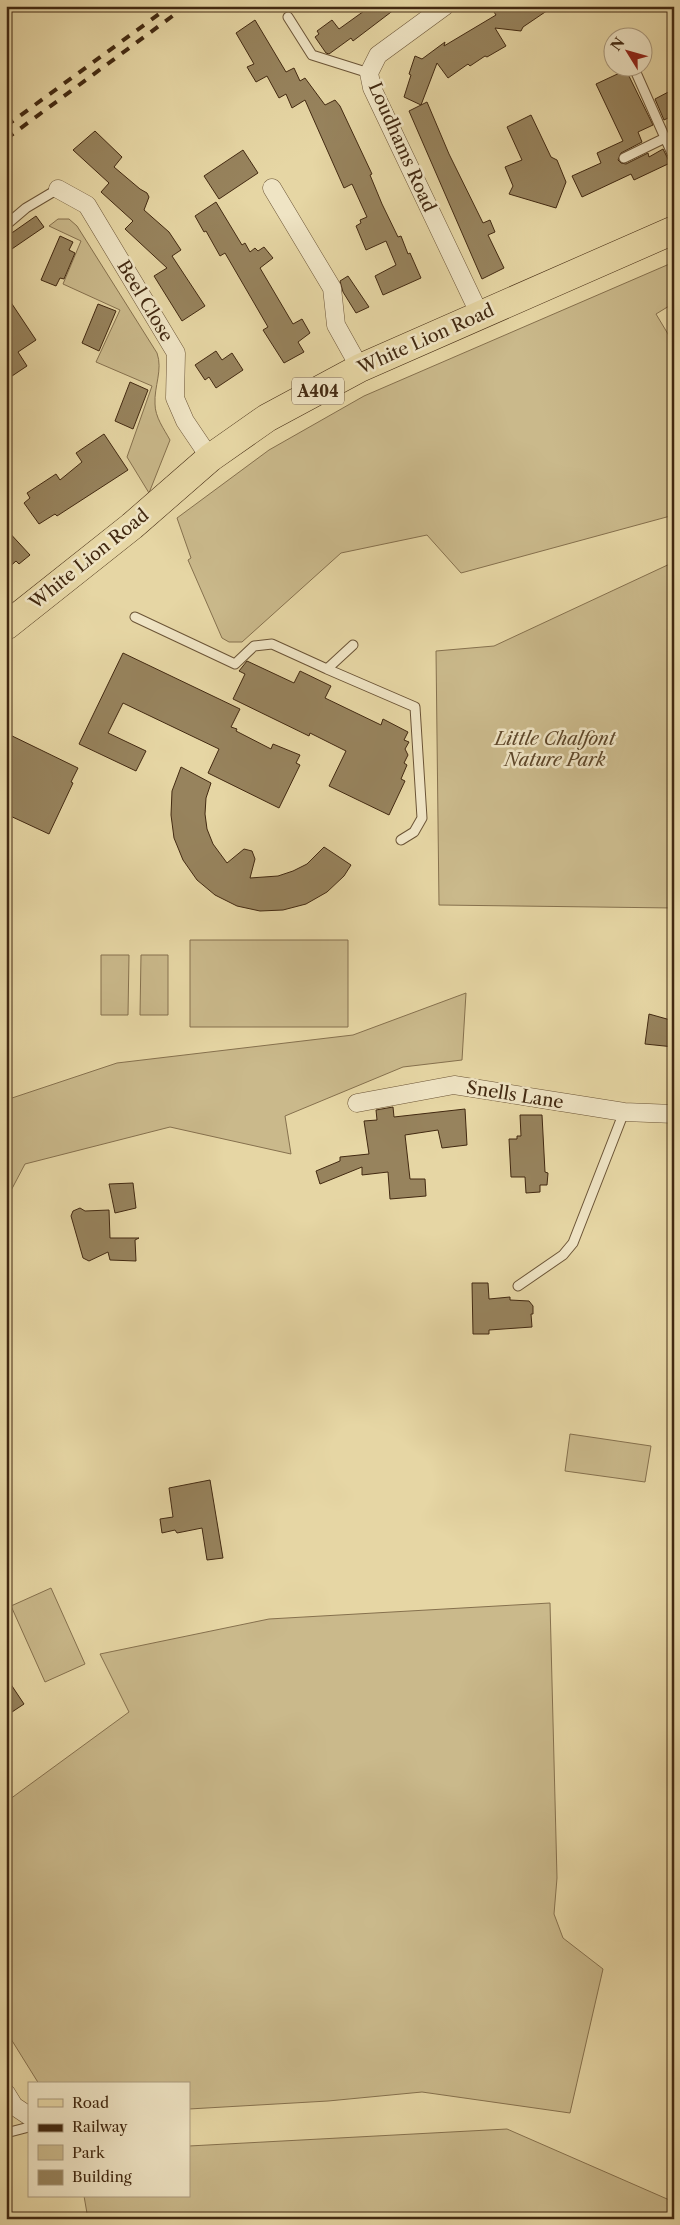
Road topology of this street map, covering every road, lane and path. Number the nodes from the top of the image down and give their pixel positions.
1 (446, 6) edge
2 (288, 17) dead end
3 (369, 73) junction
4 (638, 78) edge
5 (665, 138) junction
6 (624, 158) dead end
7 (674, 158) edge
8 (272, 188) dead end
9 (58, 189) joint
10 (6, 225) edge
11 (674, 230) edge
12 (480, 314) junction
13 (360, 368) junction
14 (210, 458) junction
15 (135, 617) dead end
16 (8, 622) edge
17 (353, 645) dead end
18 (327, 669) junction
19 (401, 840) dead end
20 (358, 1103) dead end
21 (624, 1112) junction
22 (674, 1114) edge
23 (518, 1286) dead end
24 (6, 2093) edge
25 (28, 2115) edge
26 (28, 2127) edge
27 (6, 2133) edge

1 - 3 street, Loudhams Road
2 - 3 lane
3 - 12 street, Loudhams Road
4 - 5 lane
5 - 6 lane
5 - 7 lane
8 - 13 street
9 - 10 lane
9 - 14 street, Beel Close
11 - 12 main road, White Lion Road / A404
12 - 13 main road, White Lion Road / A404
13 - 14 main road, White Lion Road / A404
14 - 16 main road, White Lion Road / A404
15 - 18 lane
17 - 18 lane
18 - 19 lane
20 - 21 street, Snells Lane
21 - 22 street, Snells Lane
21 - 23 lane
24 - 25 street
26 - 27 lane

